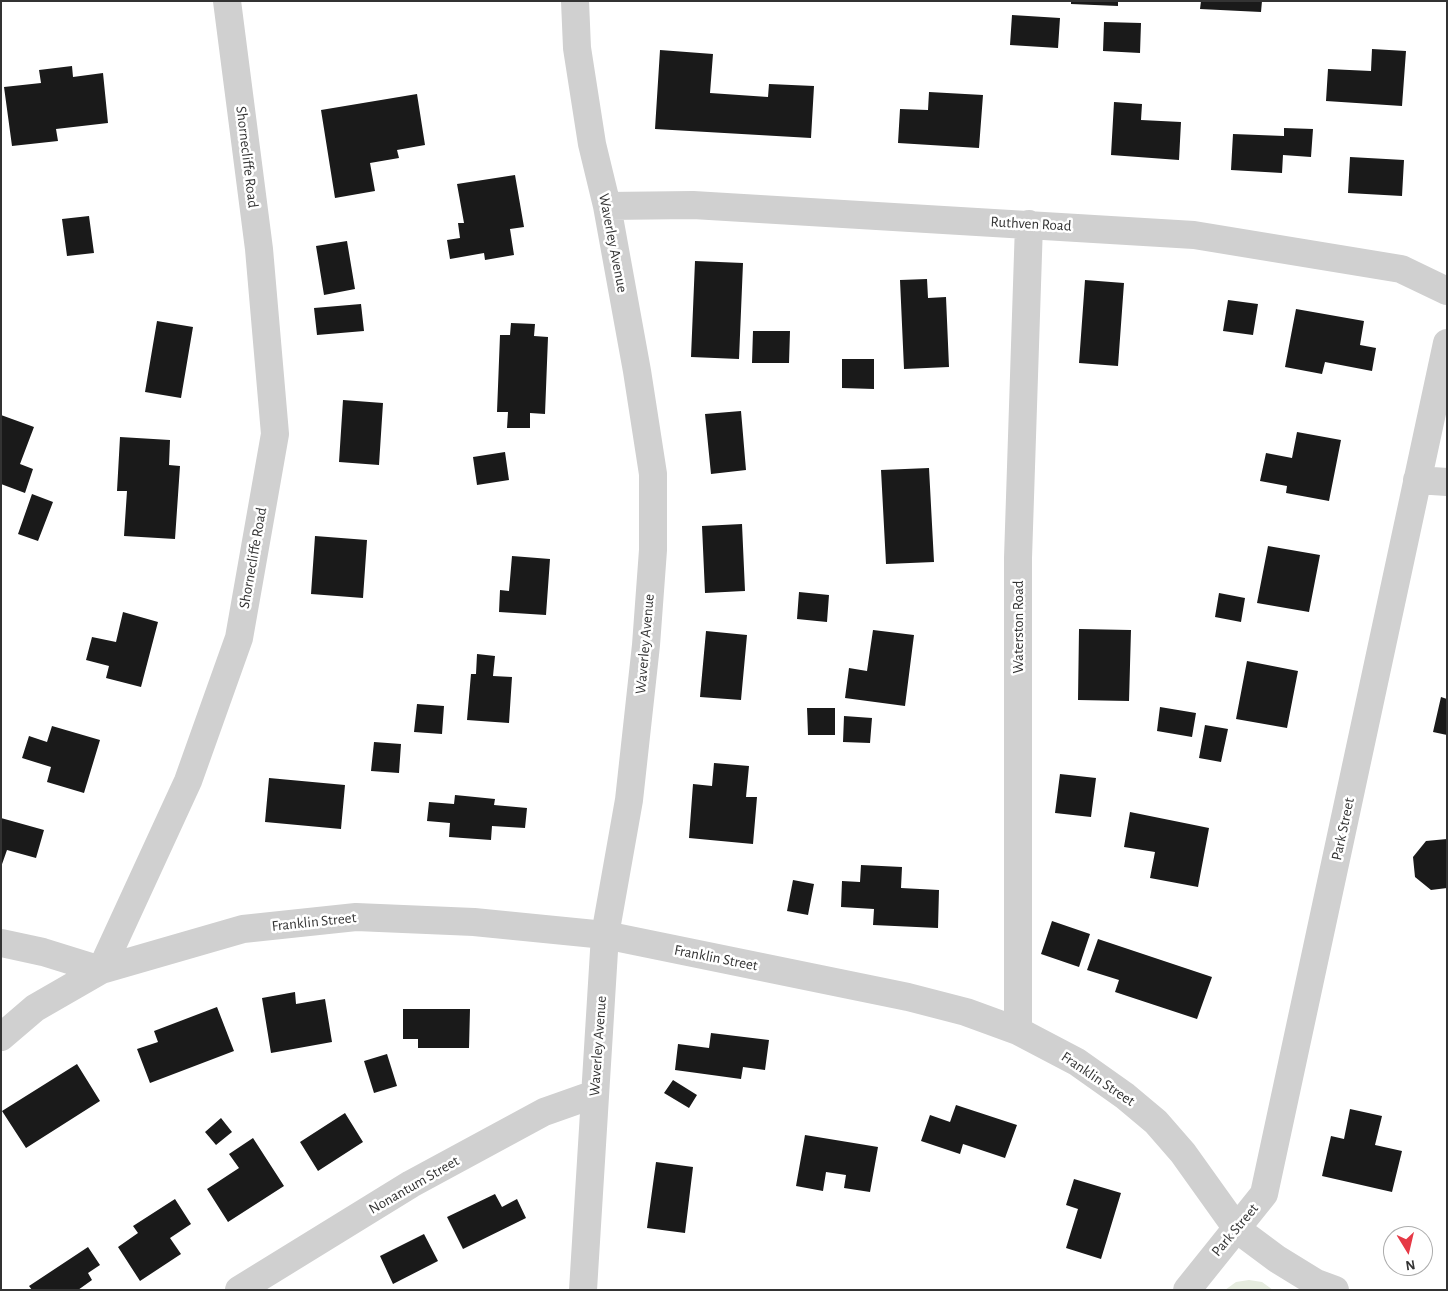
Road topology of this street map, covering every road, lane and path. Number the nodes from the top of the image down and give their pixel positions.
1 (227, 1) edge
2 (575, 1) edge
3 (607, 206) junction
4 (1029, 224) junction
5 (1447, 291) edge
6 (1447, 343) edge
7 (1417, 480) junction
8 (1447, 482) edge
9 (605, 935) junction
10 (1, 943) edge
11 (101, 970) junction
12 (1018, 1031) junction
13 (1, 1037) edge
14 (595, 1094) junction
15 (1238, 1230) junction
16 (1322, 1288) edge
17 (240, 1290) edge
18 (583, 1290) edge
19 (1187, 1290) edge

1 - 11 street, Shornecliffe Road
2 - 3 street, Waverley Avenue
3 - 4 street, Ruthven Road
3 - 9 street, Waverley Avenue
4 - 5 street, Ruthven Road
4 - 12 street, Waterston Road
6 - 7 street, Park Street
7 - 8 street
7 - 15 street, Park Street
9 - 11 street, Franklin Street
9 - 12 street, Franklin Street
9 - 14 street, Waverley Avenue
10 - 11 street
11 - 13 street
12 - 15 street, Franklin Street
14 - 17 street, Nonantum Street
14 - 18 street, Waverley Avenue
15 - 16 street, Franklin Street
15 - 19 street, Park Street

